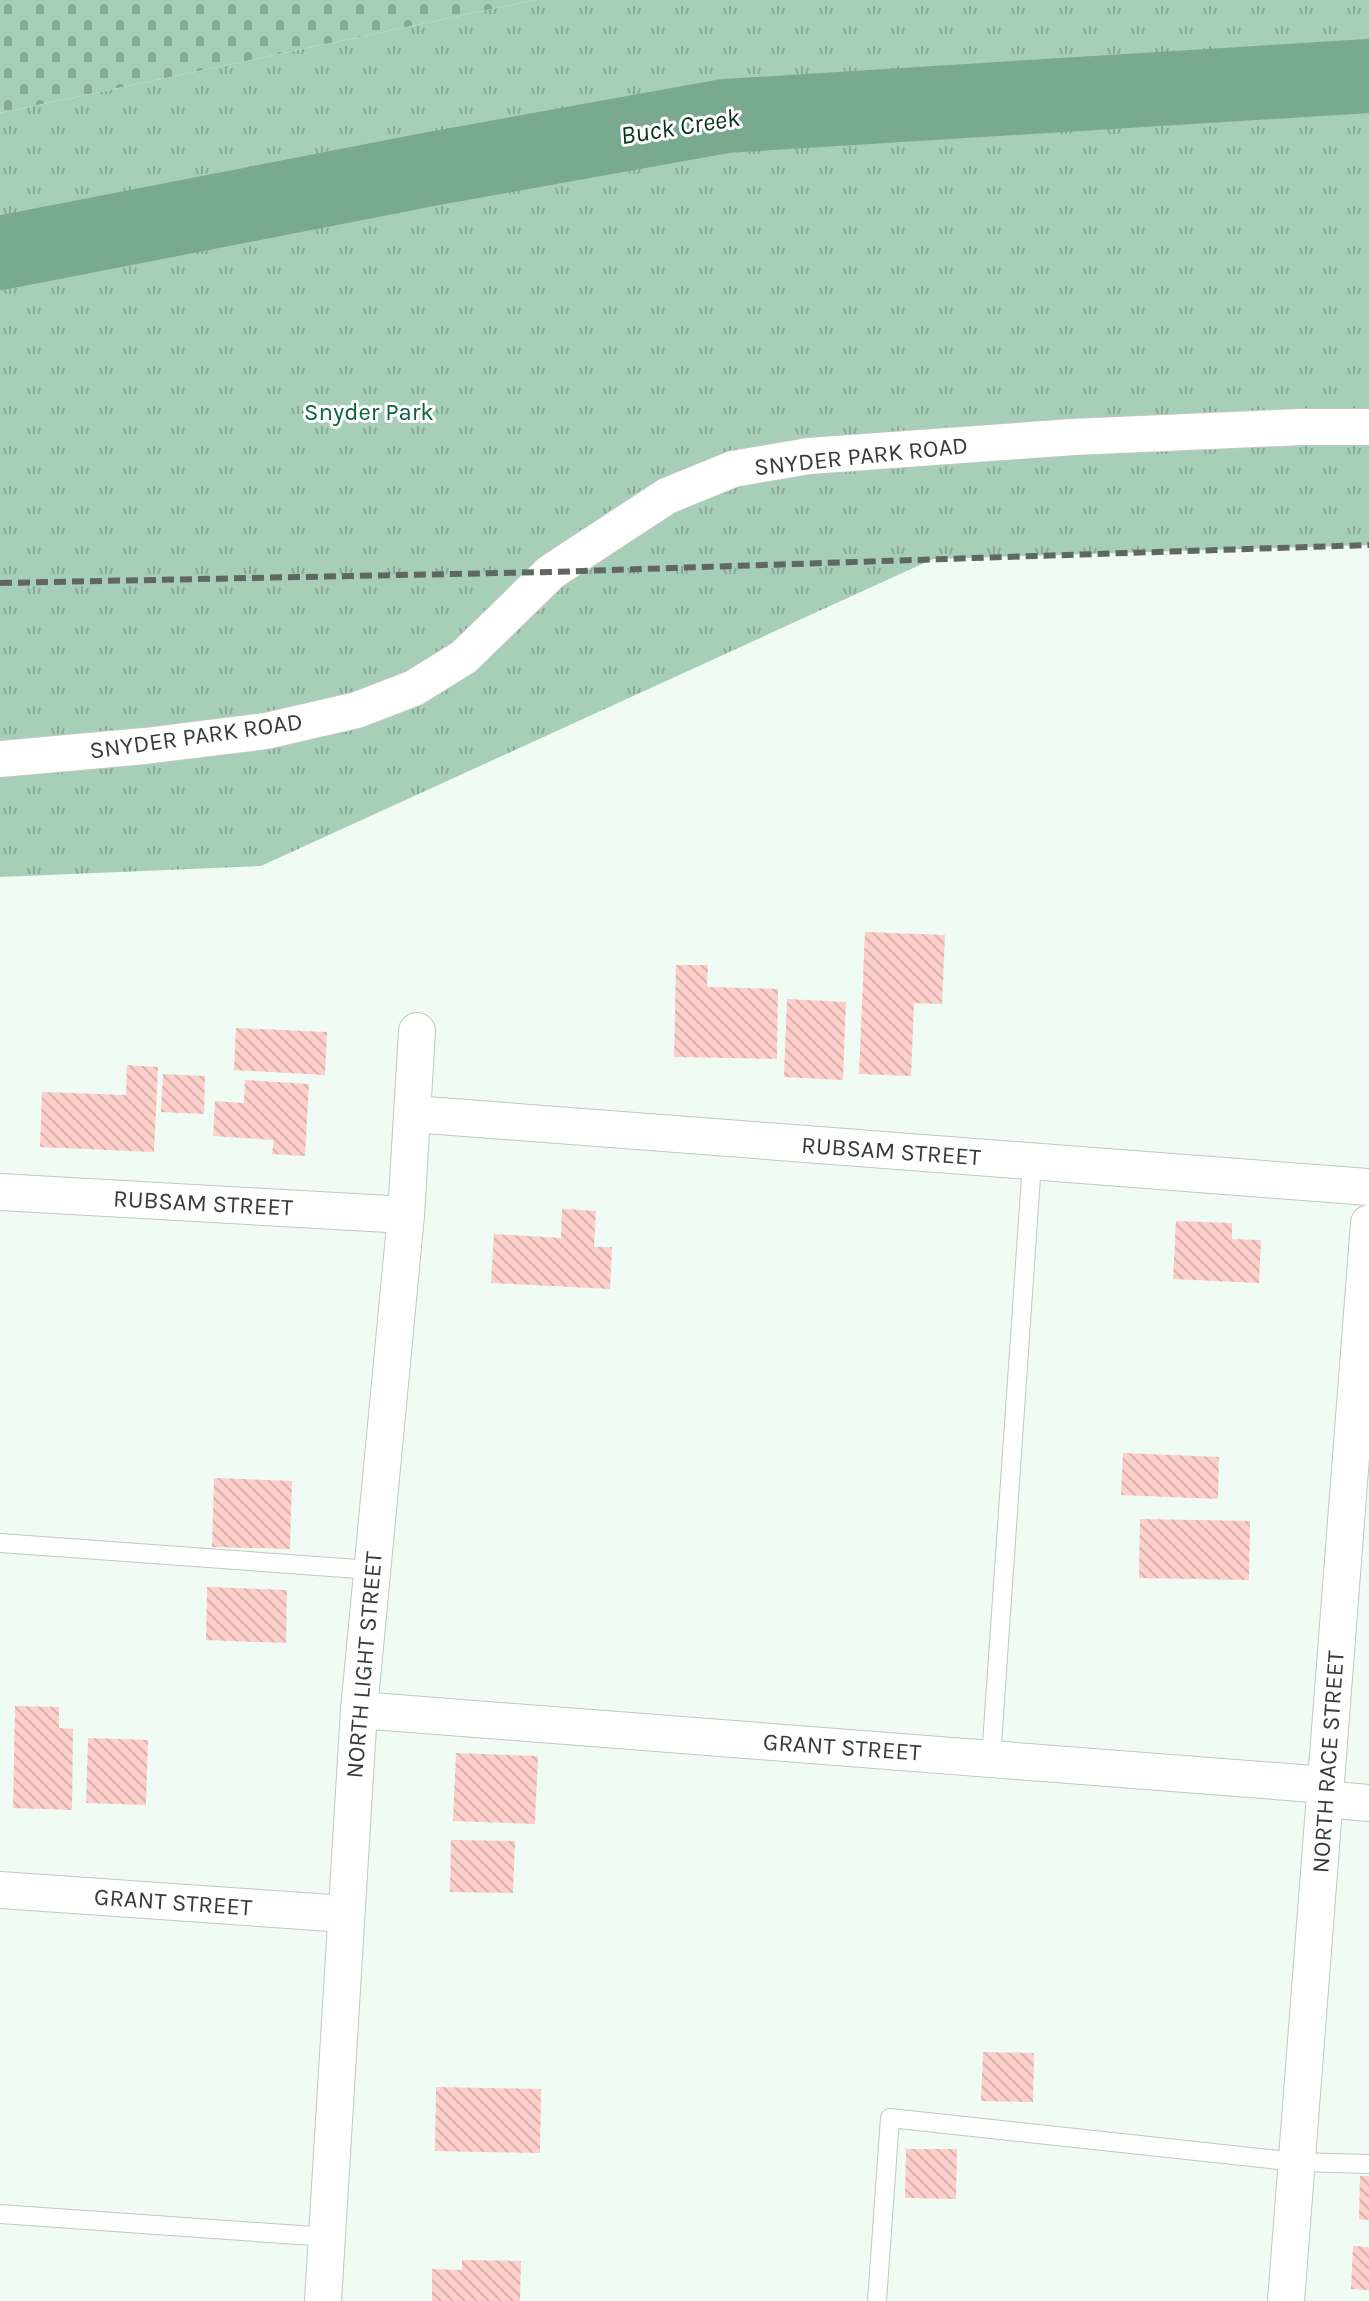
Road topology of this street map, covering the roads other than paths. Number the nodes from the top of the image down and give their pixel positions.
1 (1369, 427) edge
2 (0, 759) edge
3 (417, 1031) dead end
4 (413, 1114) junction
5 (1032, 1162) junction
6 (1369, 1187) edge
7 (0, 1192) edge
8 (406, 1215) junction
9 (1369, 1223) edge
10 (0, 1543) edge
11 (372, 1570) junction
12 (359, 1710) junction
13 (991, 1759) junction
14 (1325, 1792) junction
15 (1369, 1803) edge
16 (0, 1890) edge
17 (346, 1914) junction
18 (1297, 2162) junction
19 (1369, 2164) edge
20 (0, 2214) edge
21 (327, 2237) junction
22 (323, 2301) edge
23 (877, 2301) edge
24 (1286, 2301) edge

1 - 2 street, SNYDER PARK ROAD
3 - 4 street, NORTH LIGHT STREET
4 - 5 street, RUBSAM STREET
4 - 8 street, NORTH LIGHT STREET
5 - 6 street, RUBSAM STREET
5 - 13 lane
7 - 8 street, RUBSAM STREET
8 - 11 street, NORTH LIGHT STREET
9 - 14 street, NORTH RACE STREET
10 - 11 lane
11 - 12 street, NORTH LIGHT STREET
12 - 13 street, GRANT STREET
12 - 17 street, NORTH LIGHT STREET
13 - 14 street, GRANT STREET
14 - 15 street, GRANT STREET
14 - 18 street, NORTH RACE STREET
16 - 17 street, GRANT STREET
17 - 21 street, NORTH LIGHT STREET
18 - 19 lane
18 - 23 lane
18 - 24 street, NORTH RACE STREET
20 - 21 lane
21 - 22 street, NORTH LIGHT STREET

